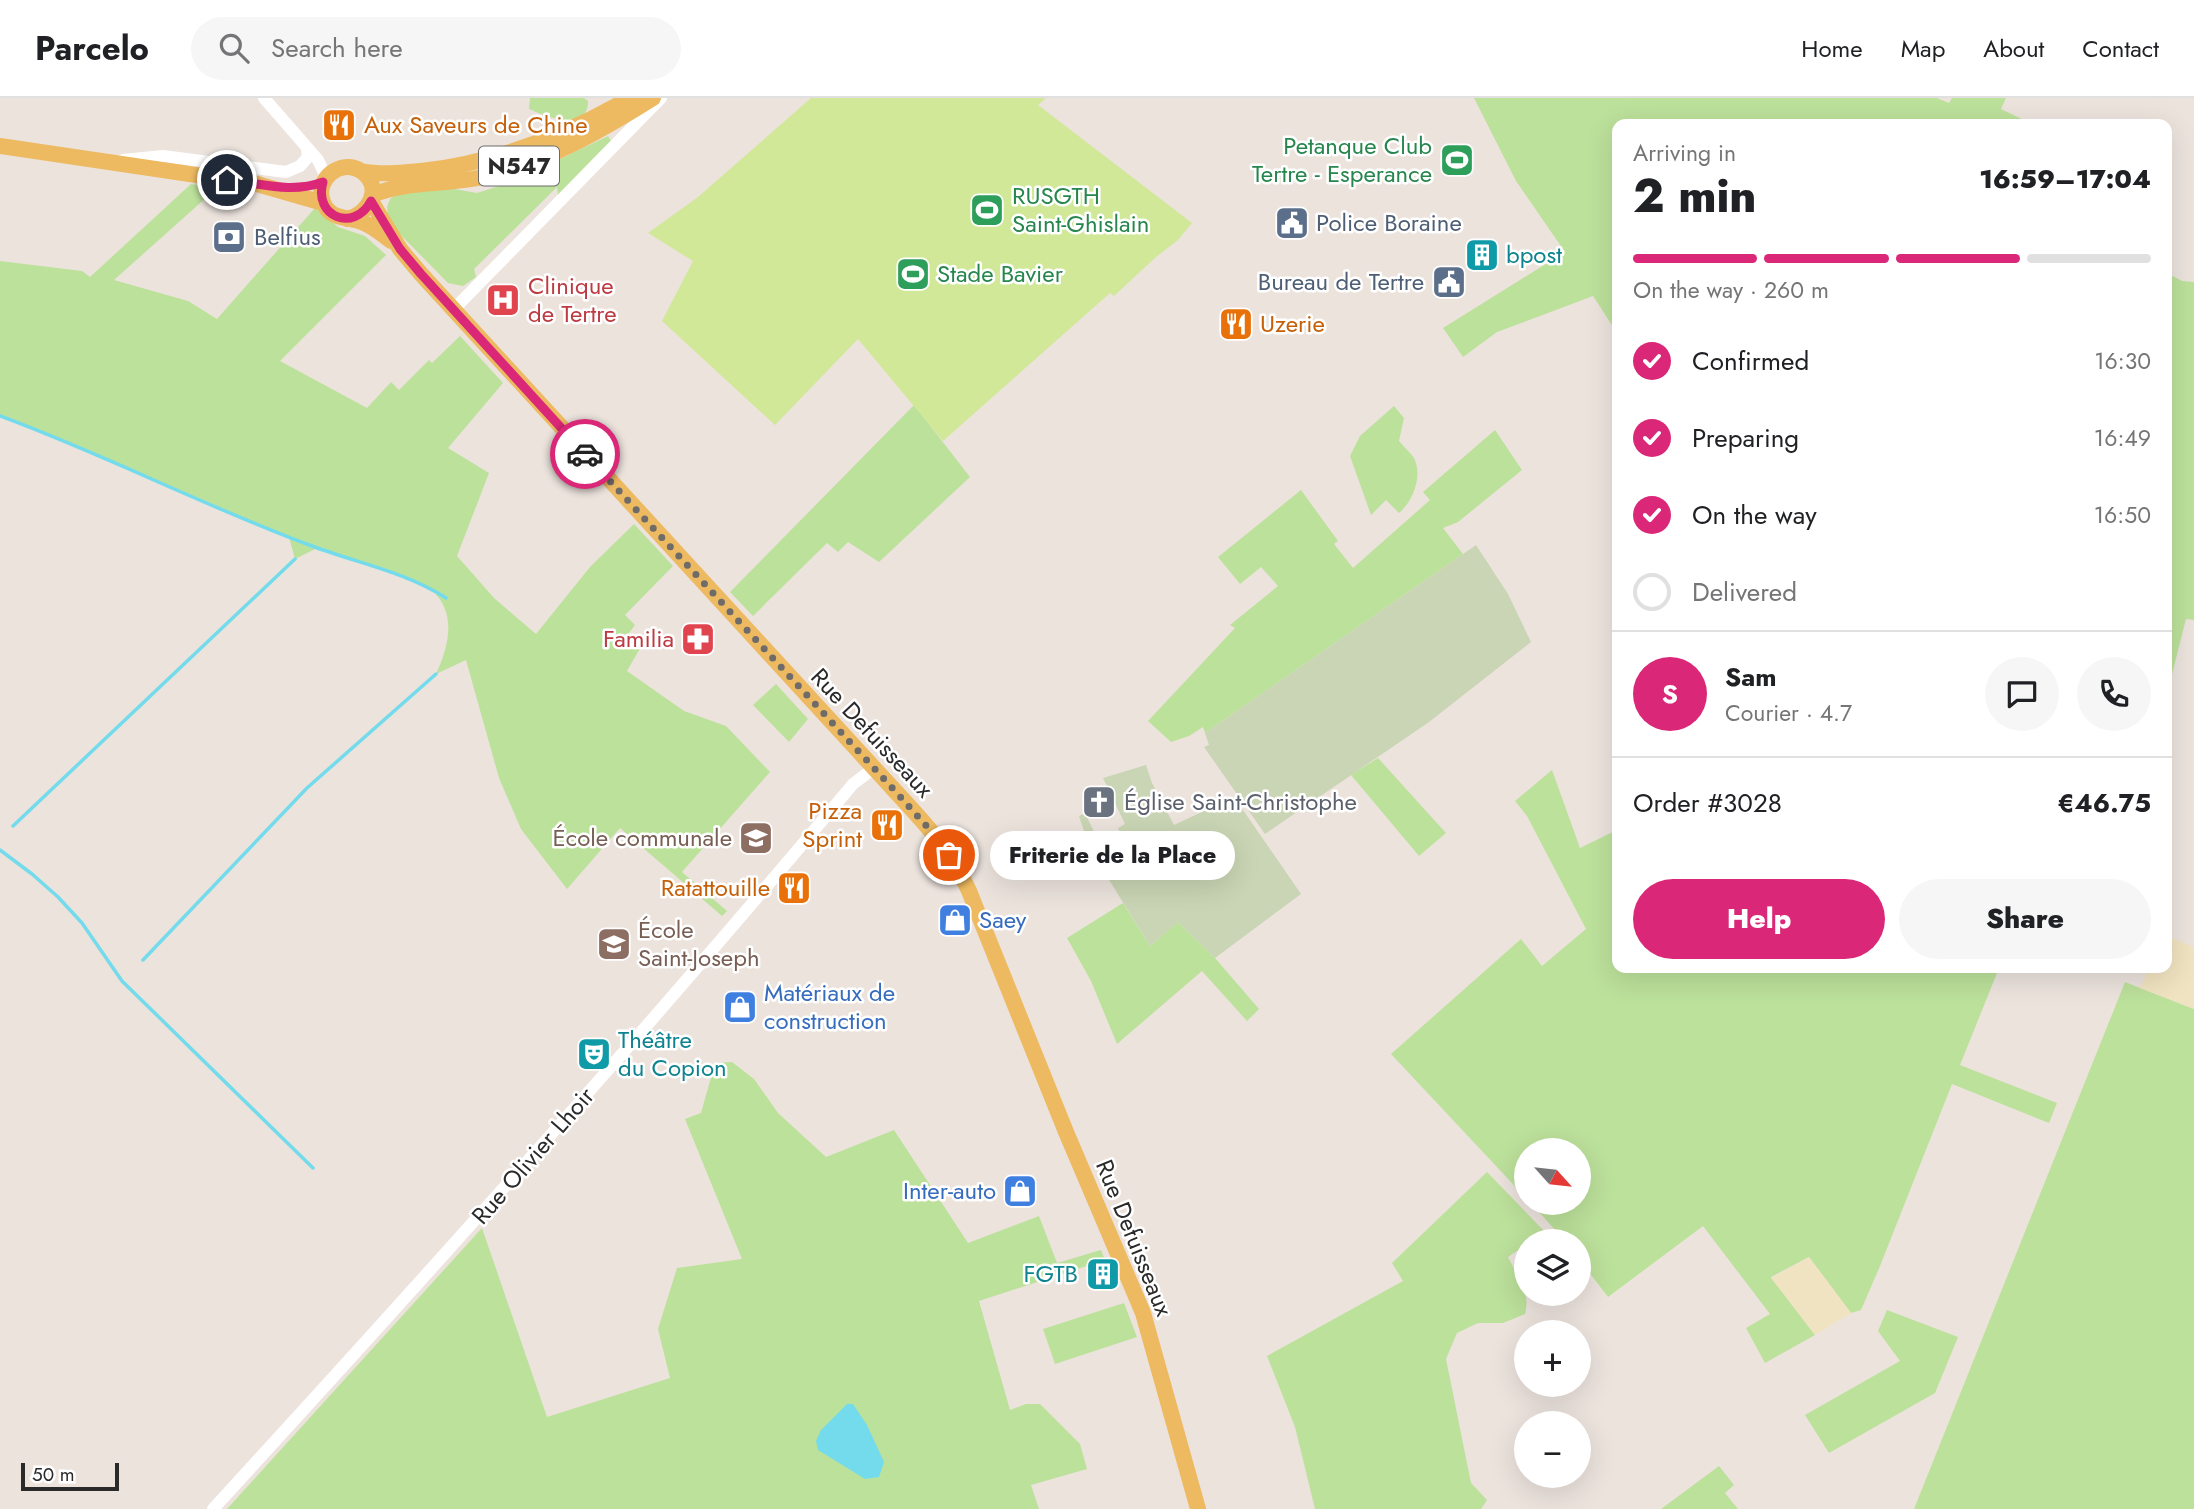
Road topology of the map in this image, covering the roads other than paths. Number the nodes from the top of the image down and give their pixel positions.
1 (264, 98) edge
2 (630, 98) edge
3 (653, 98) edge
4 (661, 98) edge
5 (298, 136) junction
6 (0, 146) edge
7 (307, 149) junction
8 (109, 162) junction
9 (361, 171) junction
10 (330, 176) junction
11 (276, 188) junction
12 (372, 198) junction
13 (323, 203) junction
14 (347, 219) junction
15 (400, 249) junction
16 (453, 310) junction
17 (874, 768) junction
18 (213, 1509) edge
19 (1198, 1509) edge

1 - 5 street
2 - 9 main road, N547
3 - 12 main road, N547
4 - 16 street
5 - 7 street
5 - 10 street
6 - 8 main road
7 - 8 street
7 - 10 street
8 - 11 main road
9 - 10 main road
9 - 12 main road
10 - 11 main road
10 - 13 main road
11 - 13 main road
12 - 14 main road
12 - 15 main road, Rue Defuisseaux
13 - 14 main road
14 - 15 main road, Rue Defuisseaux
15 - 16 main road, Rue Defuisseaux
16 - 17 main road, Rue Defuisseaux
17 - 18 street, Rue Olivier Lhoir
17 - 19 main road, Rue Defuisseaux

